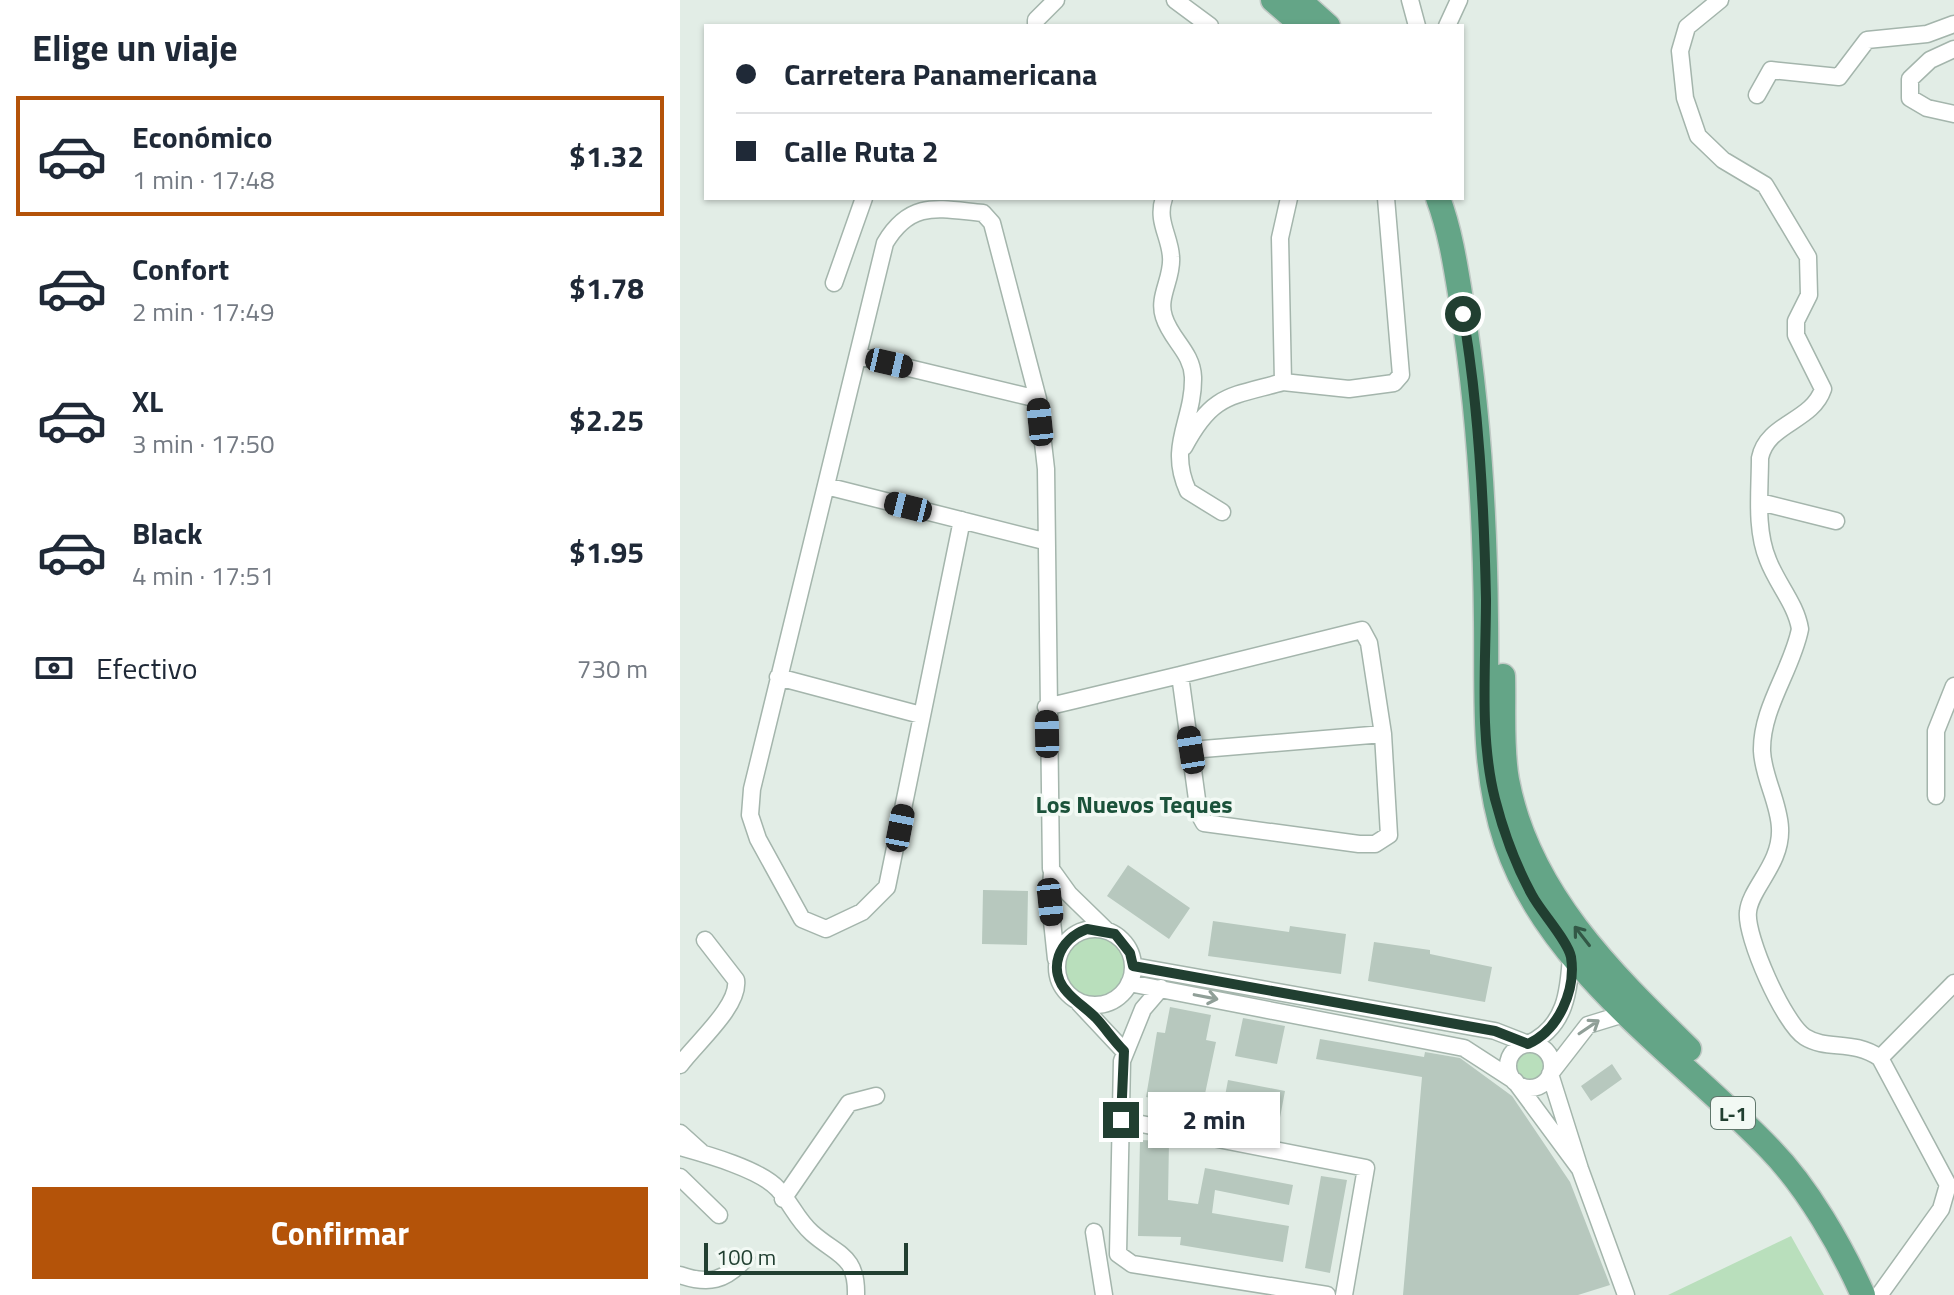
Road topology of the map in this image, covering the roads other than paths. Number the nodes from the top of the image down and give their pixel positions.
1 (1056, 0) edge
2 (1175, 0) edge
3 (1273, 0) edge
4 (1299, 0) edge
5 (1410, 0) edge
6 (1459, 0) edge
7 (1720, 0) edge
8 (1036, 24) edge
9 (1207, 24) edge
10 (1301, 24) edge
11 (1326, 24) edge
12 (1416, 24) edge
13 (1448, 24) edge
14 (1954, 24) edge
15 (1954, 49) edge
16 (1757, 95) dead end
17 (1954, 114) edge
18 (863, 200) edge
19 (1164, 200) edge
20 (1289, 200) edge
21 (1386, 200) edge
22 (1439, 200) edge
23 (1452, 200) edge
24 (834, 283) dead end
25 (859, 356) junction
26 (1283, 382) junction
27 (1038, 399) junction
28 (1178, 459) junction
29 (826, 486) junction
30 (1760, 502) junction
31 (1222, 512) dead end
32 (962, 520) junction
33 (1836, 521) dead end
34 (1044, 541) junction
35 (1180, 675) junction
36 (778, 677) junction
37 (1954, 686) edge
38 (1046, 707) junction
39 (921, 715) junction
40 (1383, 734) junction
41 (1191, 750) junction
42 (1936, 796) dead end
43 (1052, 873) junction
44 (1106, 930) junction
45 (705, 940) dead end
46 (1571, 955) junction
47 (1057, 964) junction
48 (1133, 966) junction
49 (1129, 983) junction
50 (1954, 983) edge
51 (1161, 988) junction
52 (1068, 994) junction
53 (1627, 1013) junction
54 (1495, 1031) junction
55 (1528, 1044) junction
56 (1123, 1056) junction
57 (1880, 1058) junction
58 (1483, 1059) junction
59 (680, 1065) edge
60 (1550, 1074) junction
61 (1515, 1081) junction
62 (876, 1096) dead end
63 (1121, 1120) junction
64 (680, 1133) edge
65 (680, 1147) edge
66 (702, 1153) junction
67 (1580, 1169) junction
68 (680, 1177) edge
69 (1951, 1178) edge
70 (783, 1199) junction
71 (719, 1215) dead end
72 (1094, 1232) dead end
73 (746, 1258) dead end
74 (680, 1275) edge
75 (856, 1295) edge
76 (1104, 1295) edge
77 (1327, 1295) edge
78 (1344, 1295) edge
79 (1626, 1295) edge
80 (1874, 1295) edge

1 - 8 street
2 - 9 street
3 - 10 main road
4 - 11 main road
5 - 12 street
6 - 13 street
7 - 30 street
14 - 16 street
15 - 17 street
18 - 24 street
19 - 28 street
20 - 26 street
21 - 26 street
22 - 46 main road, L-1
80 -> 23 main road, L-1
25 - 27 street
25 - 27 street
25 - 29 street
26 - 28 street
27 - 34 street
28 - 31 street
29 - 32 street
29 - 36 street
30 - 33 street
30 - 57 street
32 - 34 street
32 - 39 street
34 - 38 street
35 - 38 street
35 - 40 street
35 - 41 street
36 - 39 street
36 - 39 street
37 - 42 street
38 - 43 street
40 - 41 street
40 - 41 street
43 - 44 street
43 - 47 street
44 - 47 street
44 - 48 street
45 - 59 street
46 - 53 main road, L-1
46 - 55 street
47 - 52 street
48 - 49 street
48 - 54 street
49 - 51 street
49 - 52 street
50 - 57 street
51 - 56 street
51 -> 58 street
52 - 56 street
60 -> 53 street
53 - 80 main road, L-1
54 - 55 street
54 - 58 street
55 - 60 street
55 - 61 street
56 - 63 street
57 - 69 street
58 - 61 street
60 - 61 street
60 - 67 street
61 - 67 street
62 - 70 street
63 - 77 street
63 - 78 street
64 - 66 street
65 - 66 street
66 - 70 street
67 - 79 street
68 - 71 street
69 - 80 street
70 - 75 street
72 - 76 street
73 - 74 street

